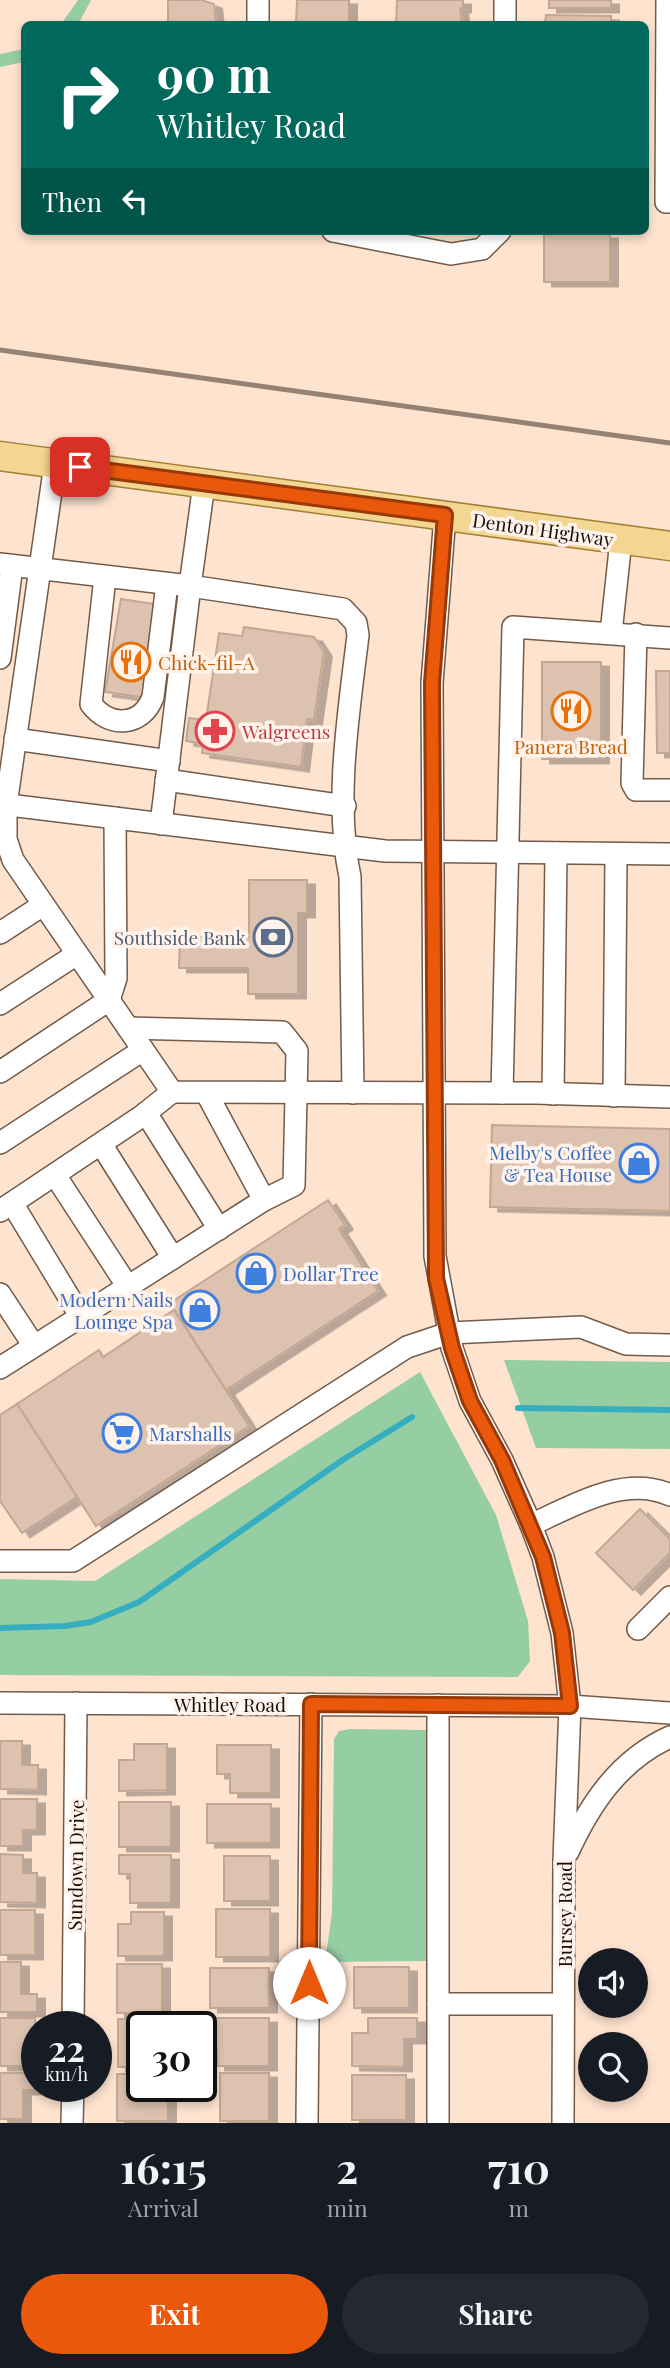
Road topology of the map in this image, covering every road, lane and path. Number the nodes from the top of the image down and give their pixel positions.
1 (258, 0) edge
2 (505, 0) edge
3 (667, 0) edge
4 (257, 21) edge
5 (505, 21) edge
6 (670, 202) edge
7 (354, 235) edge
8 (495, 235) edge
9 (0, 456) edge
10 (55, 464) junction
11 (204, 484) junction
12 (445, 515) junction
13 (621, 540) junction
14 (670, 546) edge
15 (6, 565) edge
16 (40, 570) junction
17 (105, 577) junction
18 (167, 584) junction
19 (190, 586) junction
20 (611, 633) junction
21 (636, 634) junction
22 (670, 638) edge
23 (0, 659) edge
24 (15, 739) junction
25 (167, 771) junction
26 (670, 790) edge
27 (3, 805) edge
28 (345, 806) junction
29 (115, 818) junction
30 (161, 824) junction
31 (343, 846) junction
32 (433, 853) junction
33 (506, 853) junction
34 (555, 853) junction
35 (616, 854) junction
36 (670, 854) edge
37 (7, 865) edge
38 (43, 905) junction
39 (0, 933) edge
40 (77, 954) junction
41 (108, 1000) junction
42 (0, 1004) edge
43 (128, 1028) junction
44 (143, 1050) junction
45 (0, 1072) edge
46 (172, 1092) junction
47 (297, 1093) junction
48 (353, 1093) junction
49 (434, 1093) junction
50 (502, 1093) junction
51 (207, 1094) junction
52 (553, 1094) junction
53 (614, 1096) junction
54 (670, 1097) edge
55 (146, 1113) junction
56 (0, 1143) edge
57 (101, 1144) junction
58 (55, 1175) junction
59 (264, 1200) junction
60 (6, 1207) edge
61 (219, 1229) junction
62 (173, 1258) junction
63 (128, 1287) junction
64 (0, 1294) edge
65 (81, 1317) junction
66 (449, 1333) junction
67 (670, 1345) edge
68 (34, 1346) junction
69 (0, 1368) edge
70 (670, 1495) edge
71 (531, 1525) junction
72 (0, 1561) edge
73 (670, 1597) edge
74 (638, 1629) dead end
75 (0, 1703) edge
76 (76, 1703) junction
77 (311, 1704) junction
78 (438, 1705) junction
79 (570, 1706) junction
80 (670, 1713) edge
81 (670, 1737) edge
82 (564, 1860) junction
83 (438, 2004) junction
84 (564, 2004) junction
85 (73, 2011) edge
86 (73, 2102) edge
87 (72, 2123) edge
88 (307, 2123) edge
89 (438, 2123) edge
90 (563, 2123) edge

1 - 4 street
2 - 5 street
3 - 6 street
7 - 8 street
9 - 10 main road, Denton Highway
10 - 11 main road, Denton Highway
10 - 16 street
11 - 12 main road, Denton Highway
11 - 19 street
12 - 13 main road, Denton Highway
12 - 32 street, Bursey Road
13 - 14 main road, Denton Highway
13 - 20 street
15 - 16 street
15 - 23 street
16 - 17 street
16 - 24 street
17 - 18 street
17 - 18 street
18 - 19 street
19 - 25 street
19 - 28 street
20 - 21 street
20 - 33 street
21 - 22 street
21 - 26 street
24 - 25 street
24 - 27 street
25 - 28 street
25 - 30 street
27 - 29 street
27 - 37 street
28 - 31 street
29 - 30 street
29 - 41 street
30 - 31 street
31 - 32 street
31 - 48 street
32 - 33 street
32 - 49 street, Bursey Road
33 - 34 street
33 - 50 street
34 - 35 street
34 - 52 street
35 - 36 street
35 - 53 street
37 - 38 street
38 - 39 street
38 - 40 street
40 - 41 street
40 - 42 street
41 - 43 street
41 - 45 street
43 - 44 street
43 - 47 street
44 - 46 street
44 - 56 street
46 - 51 street
46 - 55 street
47 - 48 street
47 - 51 street
47 - 59 street
48 - 49 street
49 - 50 street
49 - 66 street, Bursey Road
50 - 52 street
51 - 59 street
52 - 53 street
53 - 54 street
55 - 57 street
55 - 61 street
57 - 58 street
57 - 62 street
58 - 60 street
58 - 63 street
59 - 61 street
60 - 65 street
61 - 62 street
62 - 63 street
63 - 65 street
64 - 68 street
65 - 68 street
66 - 67 street
66 - 71 street, Bursey Road
66 - 72 street
68 - 69 street
70 - 71 street
71 - 79 street, Bursey Road
73 - 74 street
75 - 76 street, Whitley Road
76 - 77 street, Whitley Road
76 - 85 street, Sundown Drive
77 - 78 street, Whitley Road
77 - 88 street
78 - 79 street, Whitley Road
78 - 83 street
79 - 80 street, Whitley Road
79 - 82 street, Bursey Road
81 - 82 street
82 - 84 street, Bursey Road
83 - 84 street
83 - 89 street
84 - 90 street, Bursey Road
86 - 87 street

